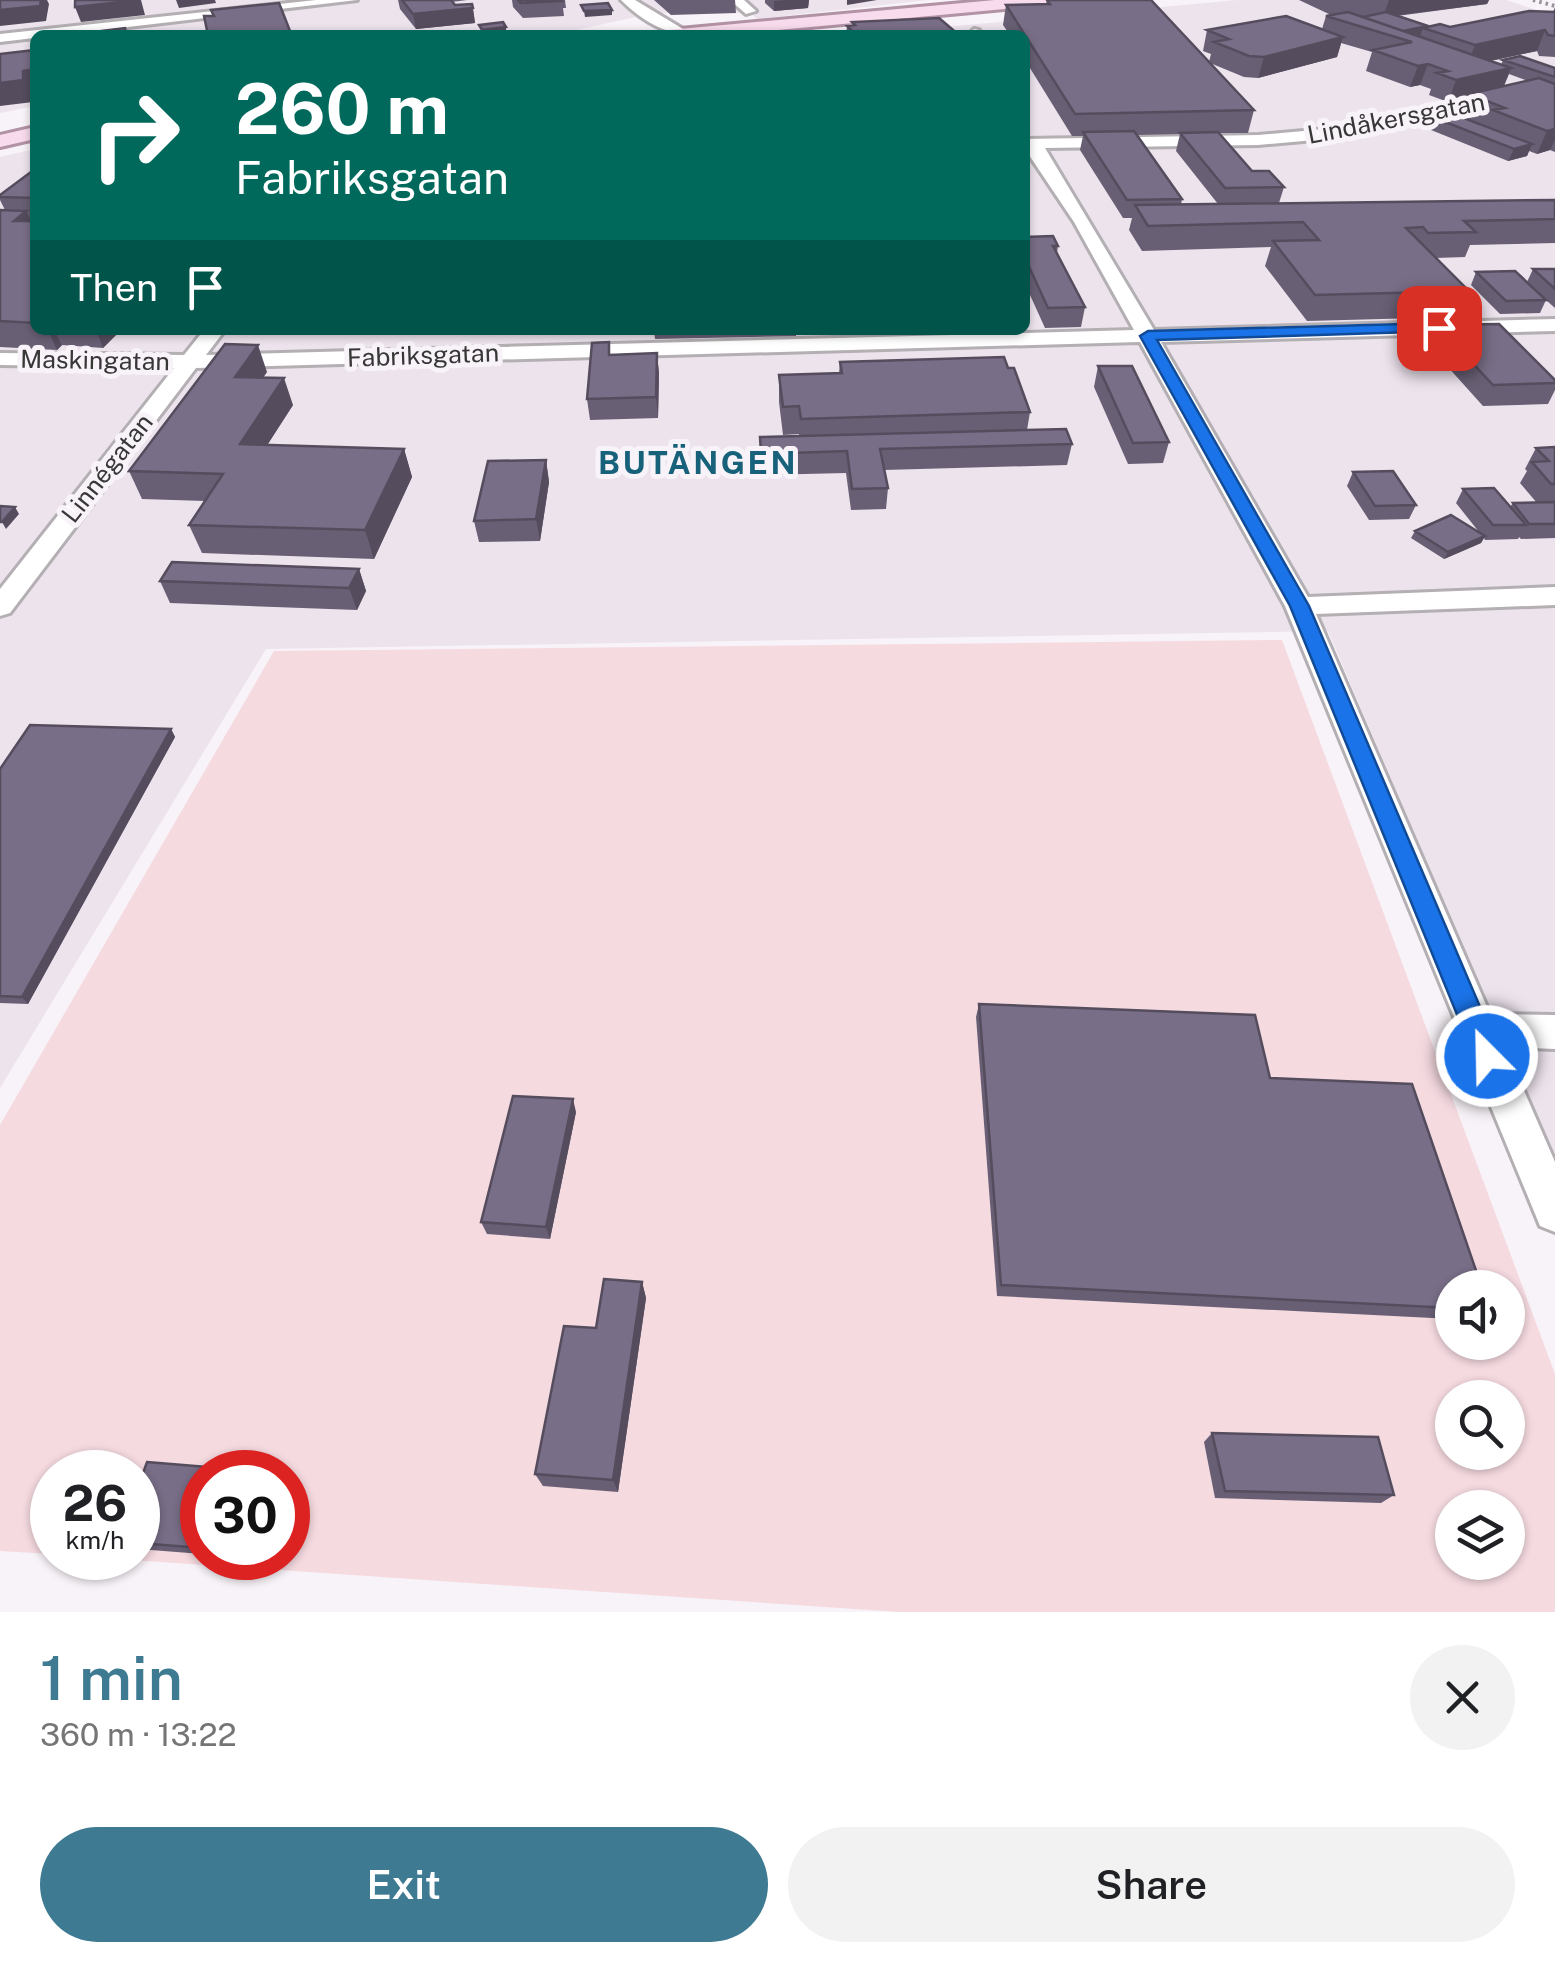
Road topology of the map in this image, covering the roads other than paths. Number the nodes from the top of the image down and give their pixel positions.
1 (351, 0) edge
2 (627, 0) edge
3 (736, 0) edge
4 (1056, 3) edge
5 (750, 11) dead end
6 (646, 16) junction
7 (74, 30) edge
8 (656, 30) edge
9 (676, 30) edge
10 (733, 30) edge
11 (803, 30) edge
12 (30, 35) edge
13 (0, 38) edge
14 (1499, 82) edge
15 (30, 134) edge
16 (0, 141) edge
17 (1037, 141) edge
18 (1030, 168) edge
19 (1056, 184) junction
20 (1084, 222) junction
21 (1555, 325) edge
22 (211, 335) edge
23 (1148, 336) junction
24 (0, 359) edge
25 (190, 362) junction
26 (1555, 596) edge
27 (1299, 606) junction
28 (0, 607) edge
29 (1477, 1030) junction
30 (1555, 1032) edge
31 (1555, 1211) edge

1 - 7 street
2 - 6 street
3 - 5 street
4 - 10 main road
4 - 11 main road
6 - 8 street
6 - 9 street
12 - 13 street
14 - 17 street, Lindåkersgatan
15 - 16 main road
17 - 19 street
17 - 20 street
18 - 19 street
19 - 20 street
20 - 23 street
21 - 23 street, Fabriksgatan
22 - 25 street, Linnégatan
23 - 25 street, Fabriksgatan
23 - 27 street
24 - 25 street, Maskingatan
25 - 28 street, Linnégatan
26 - 27 street
27 - 29 street
29 - 30 street
29 - 31 street

